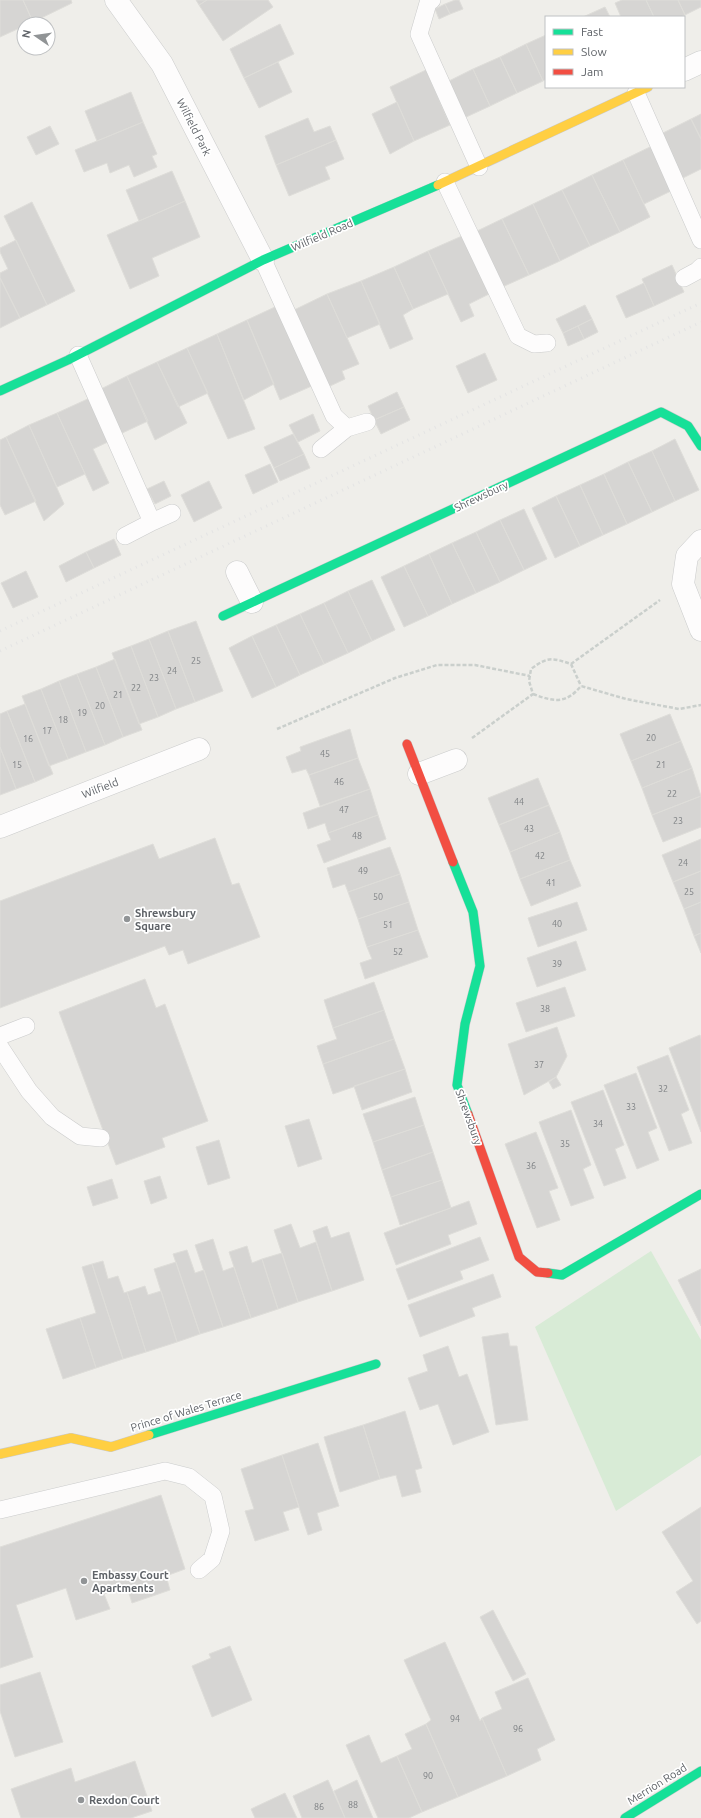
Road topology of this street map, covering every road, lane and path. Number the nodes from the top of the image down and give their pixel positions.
1 (116, 0) edge
2 (432, 0) edge
3 (701, 62) edge
4 (685, 70) edge
5 (642, 90) edge
6 (479, 167) junction
7 (445, 182) junction
8 (701, 240) edge
9 (263, 260) junction
10 (701, 267) edge
11 (684, 278) dead end
12 (547, 343) dead end
13 (78, 355) junction
14 (0, 391) edge
15 (367, 422) dead end
16 (346, 428) junction
17 (701, 446) edge
18 (321, 449) dead end
19 (172, 513) dead end
20 (152, 522) junction
21 (125, 536) dead end
22 (701, 541) edge
23 (237, 572) dead end
24 (683, 584) junction
25 (252, 602) junction
26 (223, 616) dead end
27 (701, 630) edge
28 (572, 664) junction
29 (530, 676) junction
30 (581, 686) junction
31 (533, 694) junction
32 (701, 705) edge
33 (277, 729) dead end
34 (467, 741) dead end
35 (407, 744) dead end
36 (199, 749) dead end
37 (456, 760) dead end
38 (418, 774) junction
39 (0, 827) edge
40 (26, 1026) dead end
41 (0, 1036) edge
42 (0, 1047) edge
43 (101, 1138) dead end
44 (701, 1194) edge
45 (376, 1364) dead end
46 (0, 1454) edge
47 (0, 1510) edge
48 (199, 1570) dead end
49 (701, 1771) edge
50 (625, 1818) edge

1 - 9 street, Wilfield Park
2 - 6 lane
3 - 4 street
5 - 6 street, Wilfield Road
5 - 8 lane
6 - 7 street, Wilfield Road
7 - 9 street, Wilfield Road
7 - 12 lane
9 - 13 street, Wilfield Road
9 - 16 lane
10 - 11 lane
13 - 14 street, Wilfield Road
13 - 20 lane
15 - 16 lane
16 - 18 lane
17 - 25 street, Shrewsbury
19 - 20 lane
20 - 21 lane
22 - 24 street
23 - 25 street
24 - 27 street
24 - 28 path
25 - 26 street, Shrewsbury
28 - 29 path
28 - 30 path
29 - 31 path
29 - 33 path
30 - 31 path
30 - 32 path
31 - 34 path
35 - 38 street, Shrewsbury
36 - 39 street, Wilfield
37 - 38 street
38 - 44 street, Shrewsbury
40 - 41 lane
42 - 43 lane
45 - 46 street, Prince of Wales Terrace
47 - 48 lane
49 - 50 street, Merrion Road

